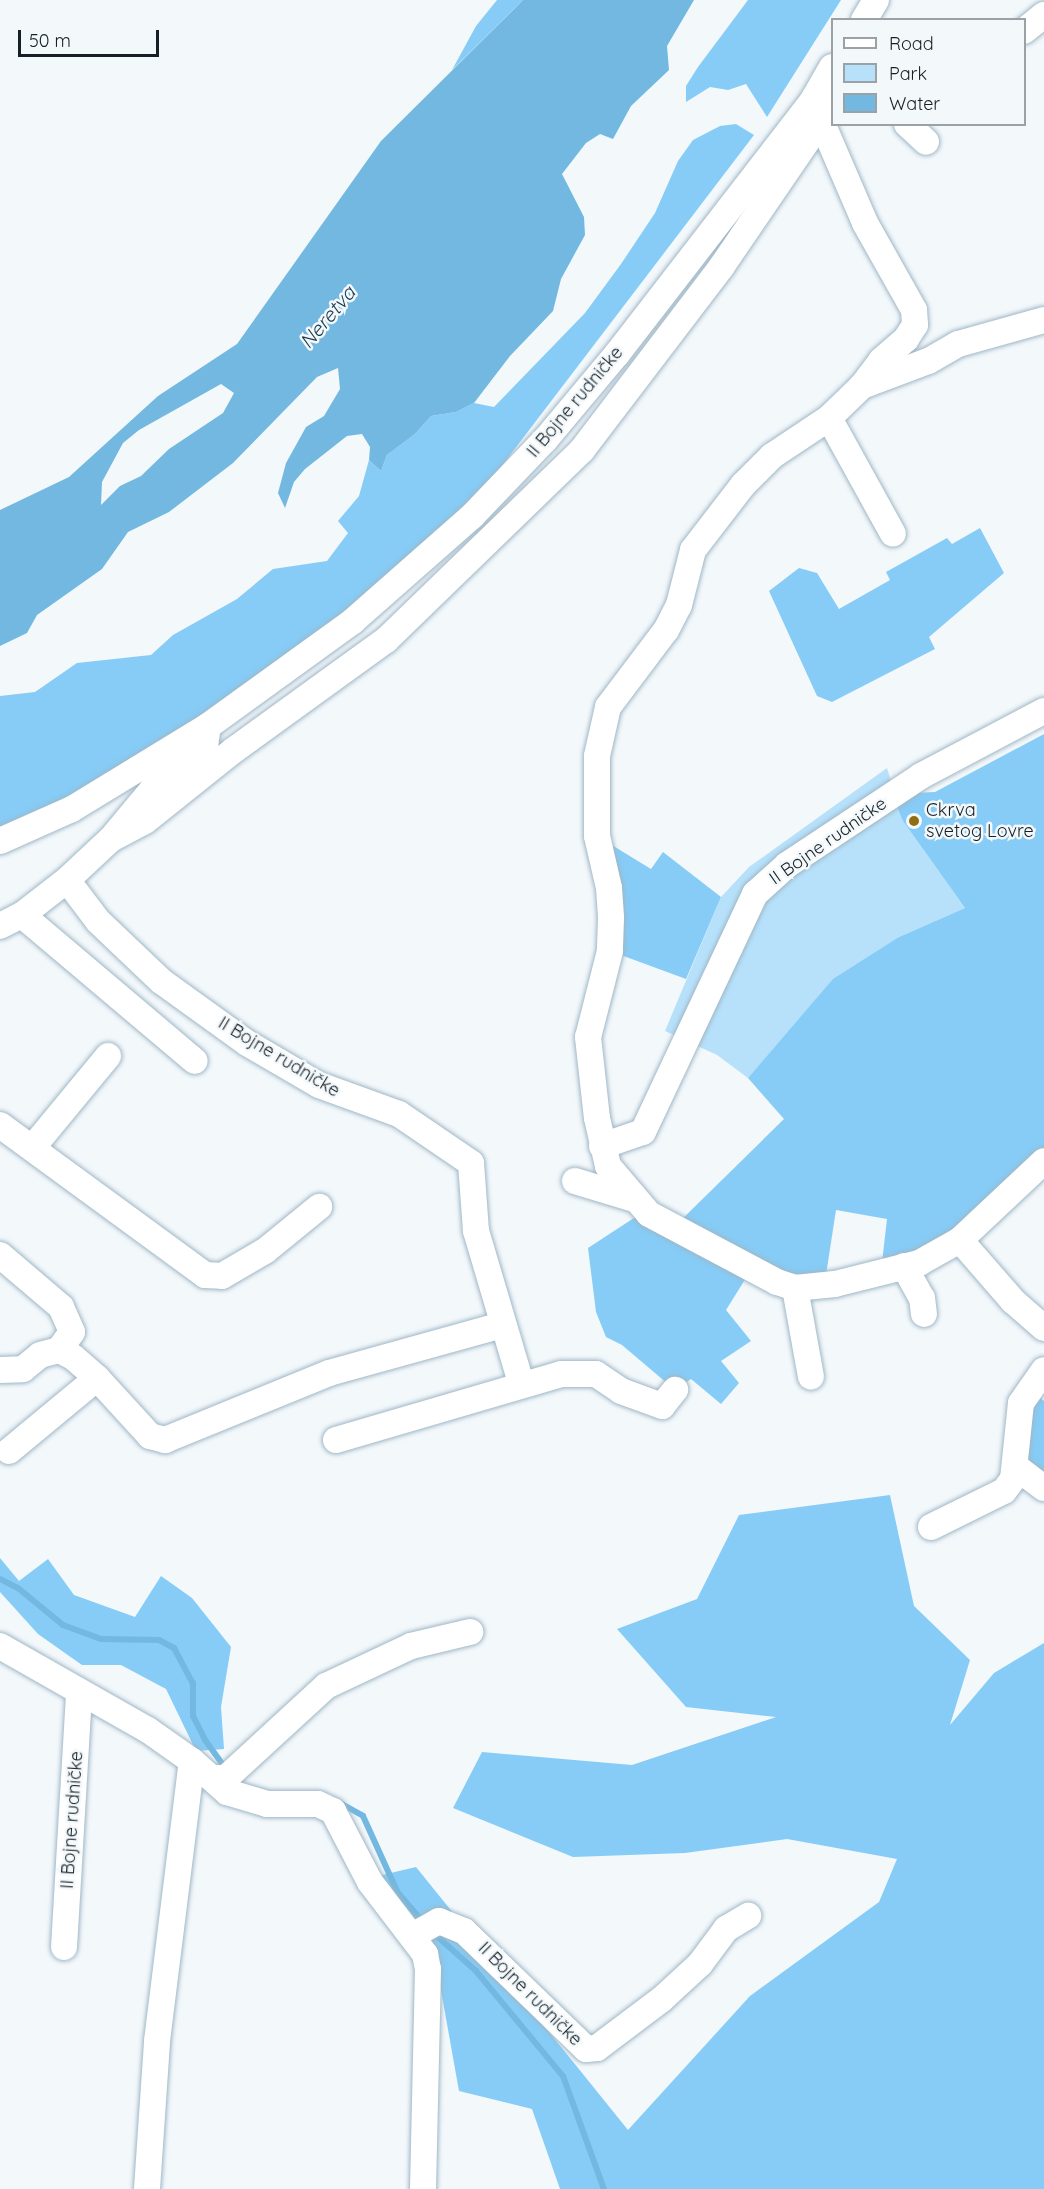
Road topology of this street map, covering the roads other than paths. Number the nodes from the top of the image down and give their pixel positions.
1 (876, 0) edge
2 (1044, 15) edge
3 (865, 18) edge
4 (1026, 29) edge
5 (831, 71) edge
6 (822, 109) edge
7 (909, 126) edge
8 (926, 142) dead end
9 (1044, 320) edge
10 (862, 386) junction
11 (829, 418) junction
12 (893, 534) dead end
13 (295, 662) junction
14 (325, 684) junction
15 (1044, 711) edge
16 (208, 726) junction
17 (111, 839) junction
18 (0, 841) edge
19 (67, 880) junction
20 (11, 921) edge
21 (108, 1056) dead end
22 (195, 1061) dead end
23 (0, 1125) edge
24 (602, 1146) junction
25 (33, 1147) junction
26 (1044, 1161) edge
27 (575, 1181) dead end
28 (634, 1199) junction
29 (319, 1207) dead end
30 (960, 1240) junction
31 (0, 1254) edge
32 (904, 1266) junction
33 (795, 1288) junction
34 (924, 1314) dead end
35 (502, 1325) junction
36 (1044, 1328) edge
37 (59, 1350) junction
38 (0, 1370) edge
39 (1044, 1370) edge
40 (811, 1377) dead end
41 (97, 1378) junction
42 (521, 1383) junction
43 (675, 1390) dead end
44 (336, 1440) dead end
45 (9, 1451) dead end
46 (1016, 1467) junction
47 (1044, 1488) edge
48 (931, 1527) dead end
49 (470, 1632) dead end
50 (0, 1646) edge
51 (79, 1694) junction
52 (192, 1761) junction
53 (220, 1778) junction
54 (748, 1916) dead end
55 (424, 1930) junction
56 (64, 1947) dead end
57 (147, 2189) edge
58 (423, 2189) edge

1 - 3 street
2 - 4 street
5 - 6 street, II Bojne rudničke
6 - 10 street
6 - 13 street, II Bojne rudničke
6 - 14 street, II Bojne rudničke
7 - 8 street
9 - 10 street
10 - 11 street
11 - 12 street
11 - 24 street
13 - 14 street
13 - 16 street, II Bojne rudničke
14 - 17 street, II Bojne rudničke
15 - 24 street, II Bojne rudničke
16 - 17 street
16 - 18 street, II Bojne rudničke
17 - 19 street
19 - 20 street
19 - 35 street, II Bojne rudničke
20 - 22 street
21 - 25 street
23 - 25 street
24 - 28 street
25 - 29 street
26 - 30 street
27 - 28 street
28 - 33 street
30 - 32 street
30 - 36 street
31 - 37 street
32 - 33 street
32 - 34 street
33 - 40 street
35 - 41 street
35 - 42 street, II Bojne rudničke
37 - 38 street
37 - 41 street
39 - 46 street
41 - 45 street
42 - 43 street
42 - 44 street
46 - 47 street
46 - 48 street
49 - 53 street
50 - 51 street, II Bojne rudničke
51 - 52 street, II Bojne rudničke
51 - 56 street, II Bojne rudničke
52 - 53 street, II Bojne rudničke
52 - 57 street
53 - 55 street, II Bojne rudničke
54 - 55 street, II Bojne rudničke
55 - 58 street, II Bojne rudničke

